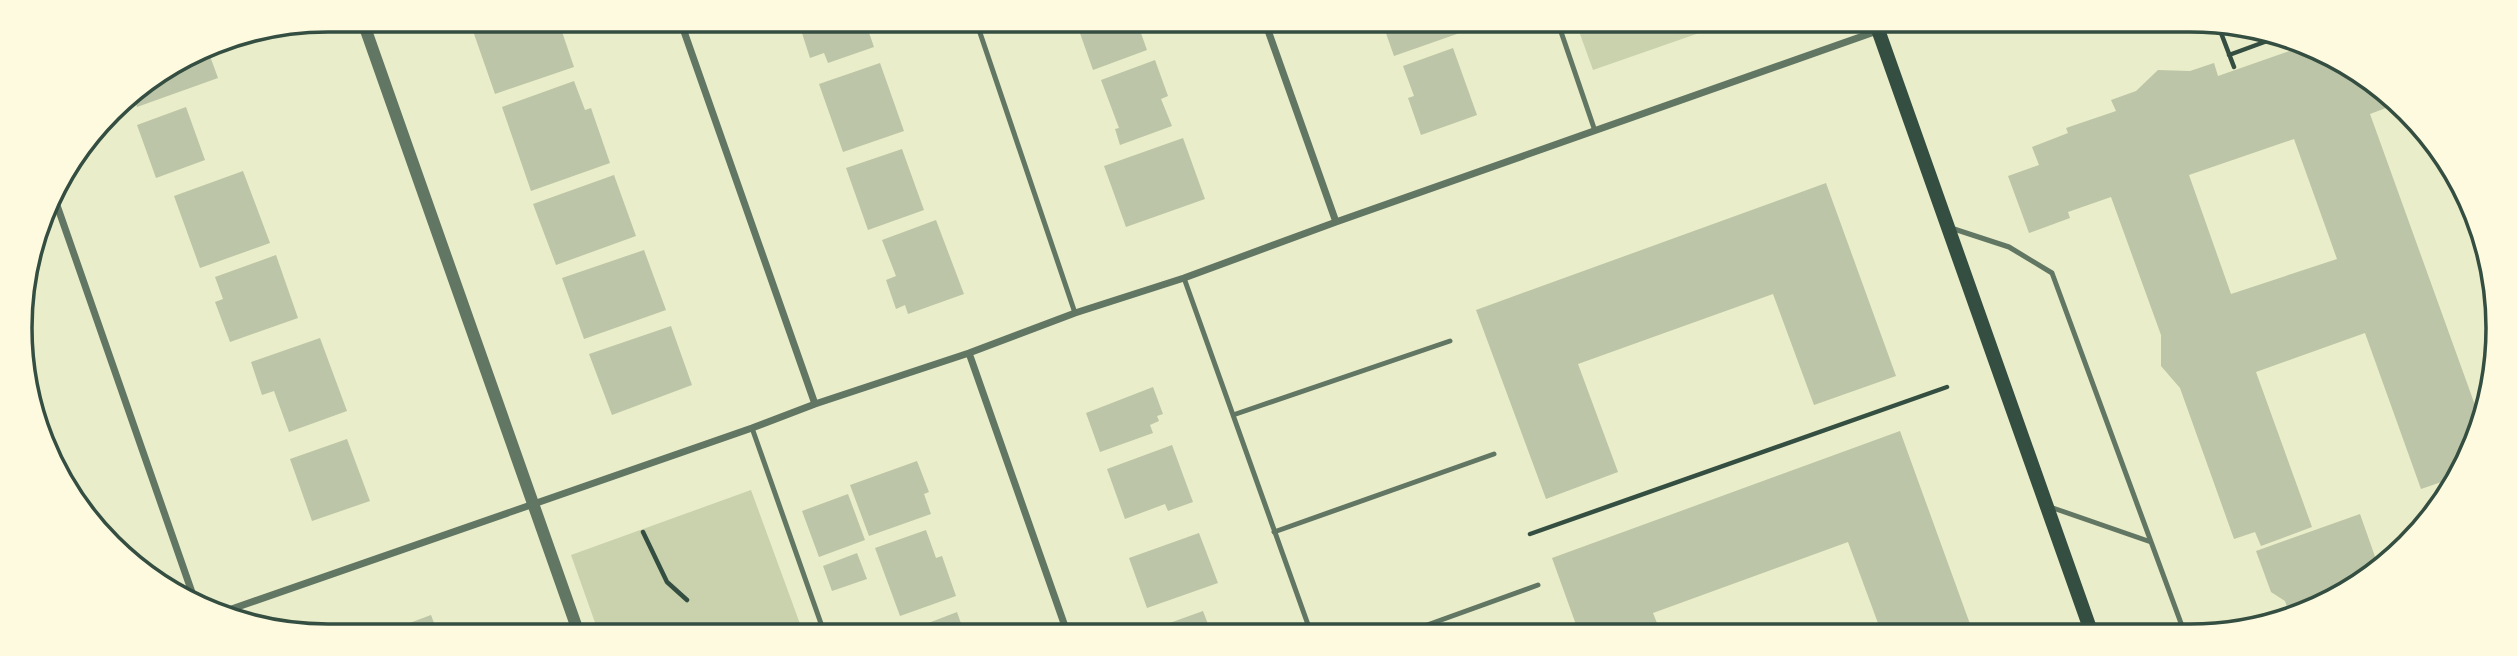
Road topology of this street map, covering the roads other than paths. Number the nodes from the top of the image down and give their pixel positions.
1 (367, 32) edge
2 (684, 32) edge
3 (980, 32) edge
4 (1269, 32) edge
5 (1561, 32) edge
6 (1863, 32) edge
7 (1879, 32) edge
8 (1595, 131) junction
9 (58, 207) edge
10 (1336, 222) junction
11 (1948, 227) junction
12 (1184, 278) junction
13 (1075, 313) junction
14 (1451, 341) dead end
15 (970, 353) junction
16 (815, 404) junction
17 (1233, 415) junction
18 (752, 428) junction
19 (1494, 454) dead end
20 (533, 503) junction
21 (2047, 506) junction
22 (1274, 532) junction
23 (2151, 542) junction
24 (1538, 585) dead end
25 (192, 591) edge
26 (232, 609) edge
27 (576, 624) edge
28 (821, 624) edge
29 (1064, 624) edge
30 (1308, 624) edge
31 (1430, 624) edge
32 (2088, 624) edge
33 (2181, 624) edge

1 - 20 street
2 - 16 street
3 - 13 lane
4 - 10 street
5 - 8 lane
6 - 8 street
7 - 11 main road
8 - 10 street
9 - 25 street
10 - 12 street
11 - 21 main road
11 - 23 lane
12 - 13 street
12 - 17 lane
13 - 15 street
14 - 17 lane
15 - 16 street
15 - 29 street
16 - 18 street
17 - 22 lane
18 - 20 street
18 - 28 lane
19 - 22 lane
20 - 26 street
20 - 27 street
21 - 23 lane
21 - 32 main road
22 - 30 lane
23 - 33 lane
24 - 31 lane

